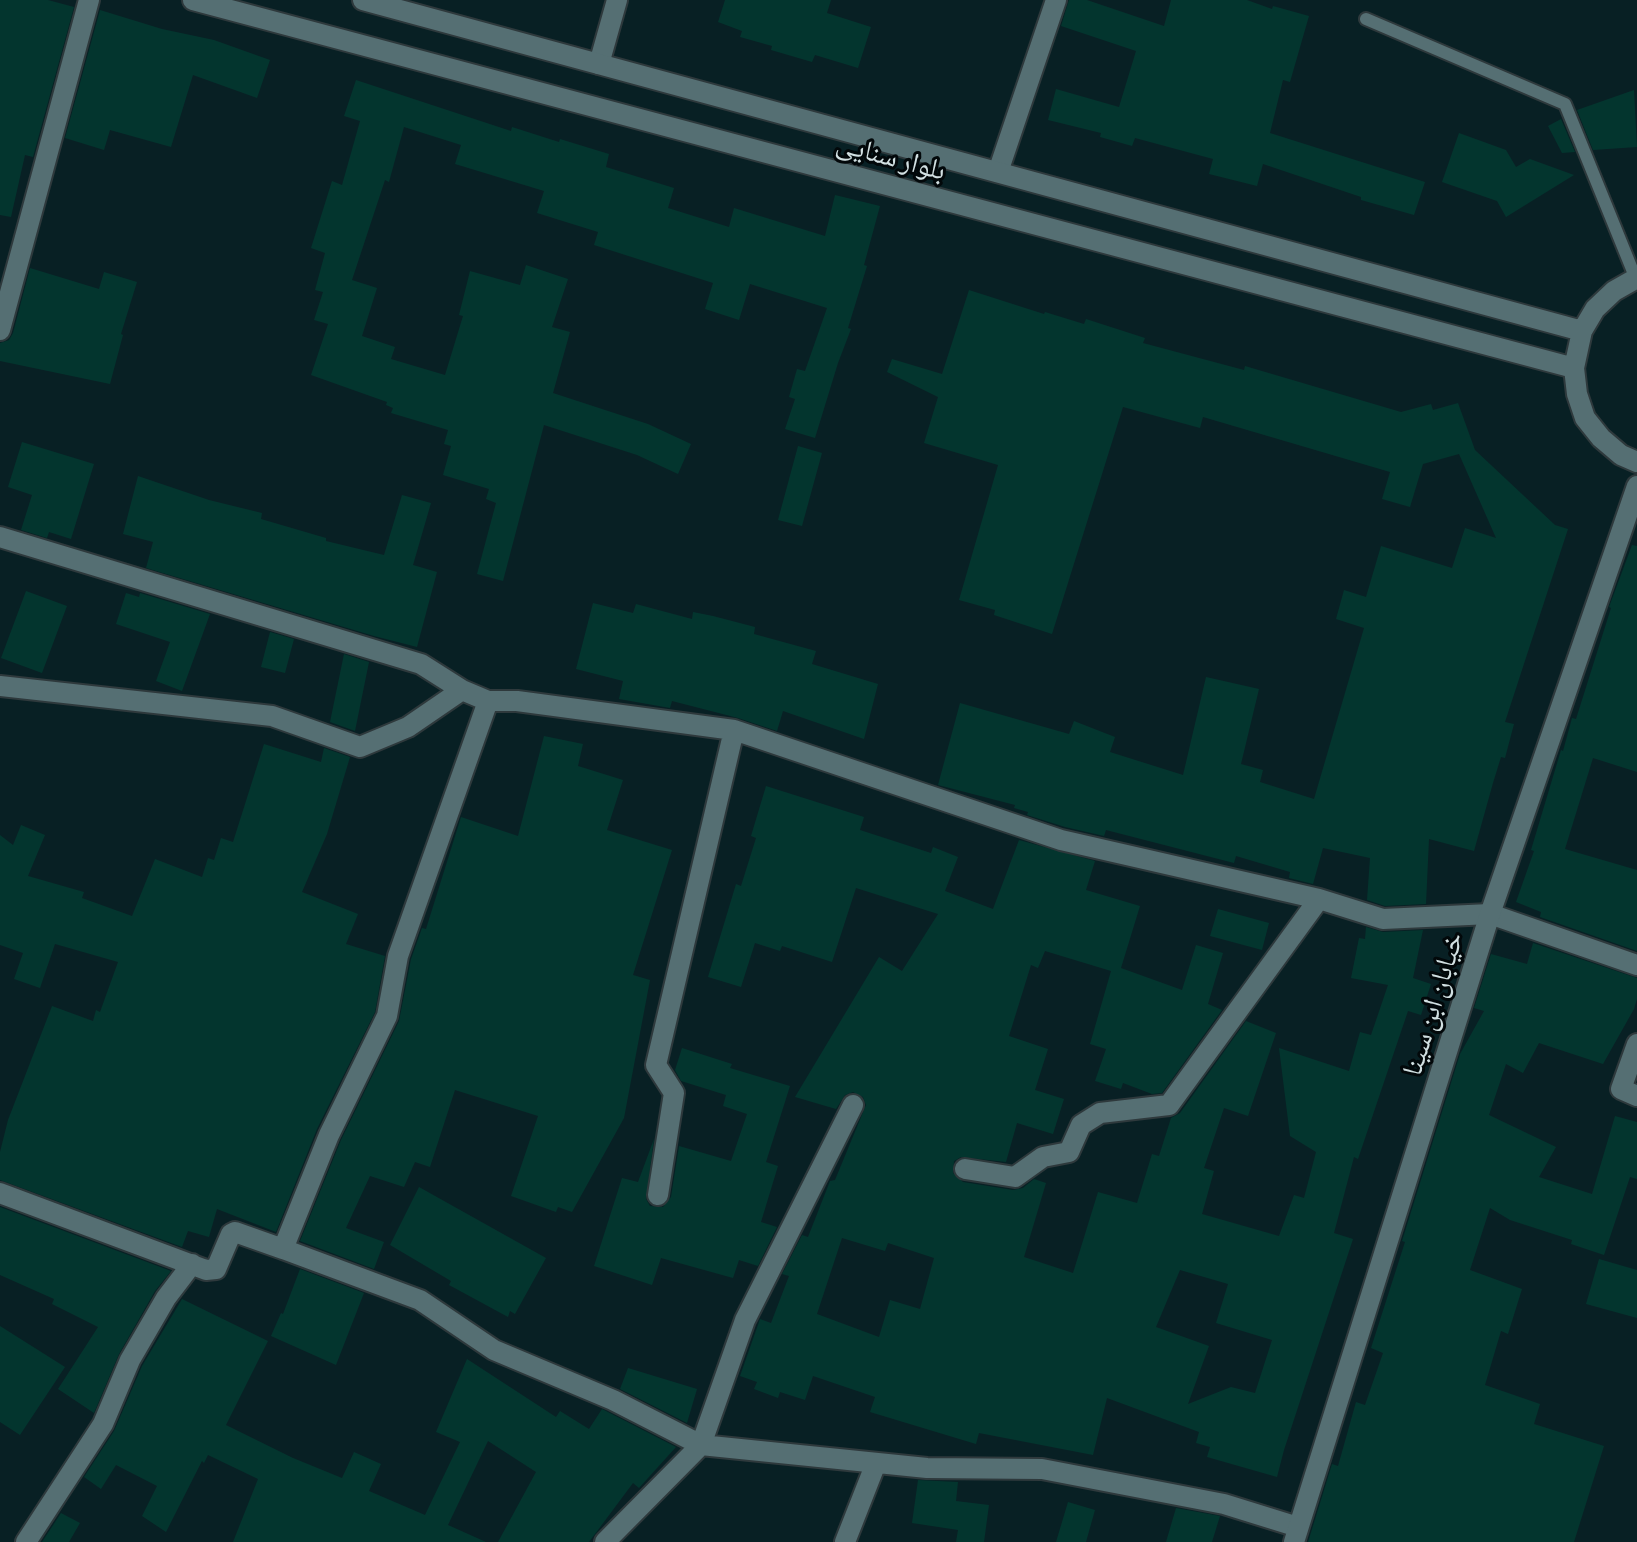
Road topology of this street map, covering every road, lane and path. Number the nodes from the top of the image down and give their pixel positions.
1 (89, 0) edge
2 (193, 0) edge
3 (363, 0) edge
4 (617, 0) edge
5 (1056, 0) edge
6 (1366, 19) dead end
7 (599, 64) junction
8 (998, 172) junction
9 (1636, 278) edge
10 (0, 330) edge
11 (1582, 331) junction
12 (1574, 368) junction
13 (1637, 462) edge
14 (1637, 486) edge
15 (0, 537) edge
16 (0, 686) edge
17 (462, 690) junction
18 (488, 701) junction
19 (734, 730) junction
20 (1319, 899) junction
21 (1490, 914) junction
22 (1637, 965) edge
23 (1637, 1044) edge
24 (1637, 1096) edge
25 (853, 1105) dead end
26 (965, 1169) dead end
27 (0, 1193) edge
28 (658, 1195) dead end
29 (283, 1249) junction
30 (192, 1264) junction
31 (701, 1445) junction
32 (876, 1463) junction
33 (1296, 1535) edge
34 (26, 1542) edge
35 (605, 1542) edge
36 (845, 1542) edge

1 - 10 street
2 - 12 street, بلوار سنایی
3 - 7 street, بلوار سنایی
4 - 7 street
5 - 8 street
6 - 9 lane
7 - 8 street, بلوار سنایی
8 - 11 street, بلوار سنایی
9 - 11 street
11 - 12 street
12 - 13 street
14 - 21 street, خیابان ابن سینا
15 - 17 street
16 - 17 street
17 - 18 street
18 - 19 street
18 - 29 street
19 - 20 street
19 - 28 street
20 - 21 street
20 - 26 street
21 - 22 street
21 - 33 street, خیابان ابن سینا
23 - 24 street
25 - 31 street
27 - 30 street
29 - 30 street
29 - 31 street
30 - 34 street
31 - 32 street
31 - 35 street
32 - 33 street
32 - 36 street

